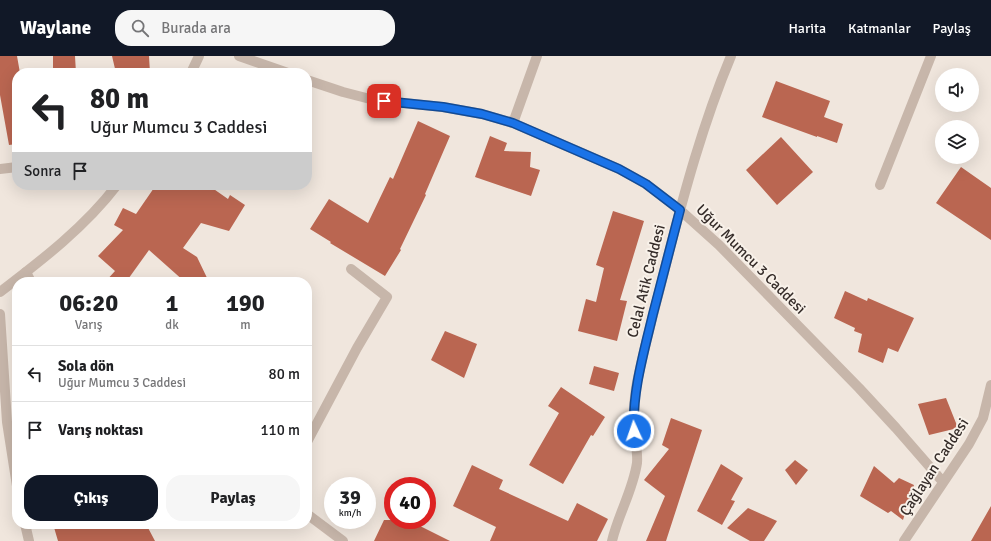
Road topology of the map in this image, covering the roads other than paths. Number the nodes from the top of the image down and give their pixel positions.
1 (199, 56) edge
2 (239, 56) edge
3 (537, 56) edge
4 (731, 56) edge
5 (931, 56) edge
6 (193, 68) edge
7 (274, 68) edge
8 (312, 82) edge
9 (513, 123) junction
10 (12, 168) edge
11 (0, 169) edge
12 (880, 185) dead end
13 (113, 190) edge
14 (680, 210) junction
15 (351, 270) dead end
16 (26, 272) junction
17 (20, 277) edge
18 (28, 277) edge
19 (12, 283) edge
20 (0, 292) edge
21 (0, 314) edge
22 (991, 385) edge
23 (312, 433) edge
24 (12, 454) edge
25 (943, 482) junction
26 (312, 518) edge
27 (26, 529) edge
28 (29, 541) edge
29 (343, 541) edge
30 (612, 541) edge
31 (904, 541) edge

1 - 6 street
2 - 7 street
3 - 9 street
4 - 14 street, Celal Atik Caddesi
5 - 12 street
8 - 9 street, Uğur Mumcu 3 Caddesi
9 - 14 street, Uğur Mumcu 3 Caddesi
10 - 11 street
13 - 16 street
14 - 25 street, Uğur Mumcu 3 Caddesi
14 - 30 street, Celal Atik Caddesi
15 - 23 street
16 - 17 street
16 - 18 street
19 - 20 street
21 - 24 street
22 - 25 street, Çağlayan Caddesi
25 - 31 street, Çağlayan Caddesi
26 - 29 street
27 - 28 street

